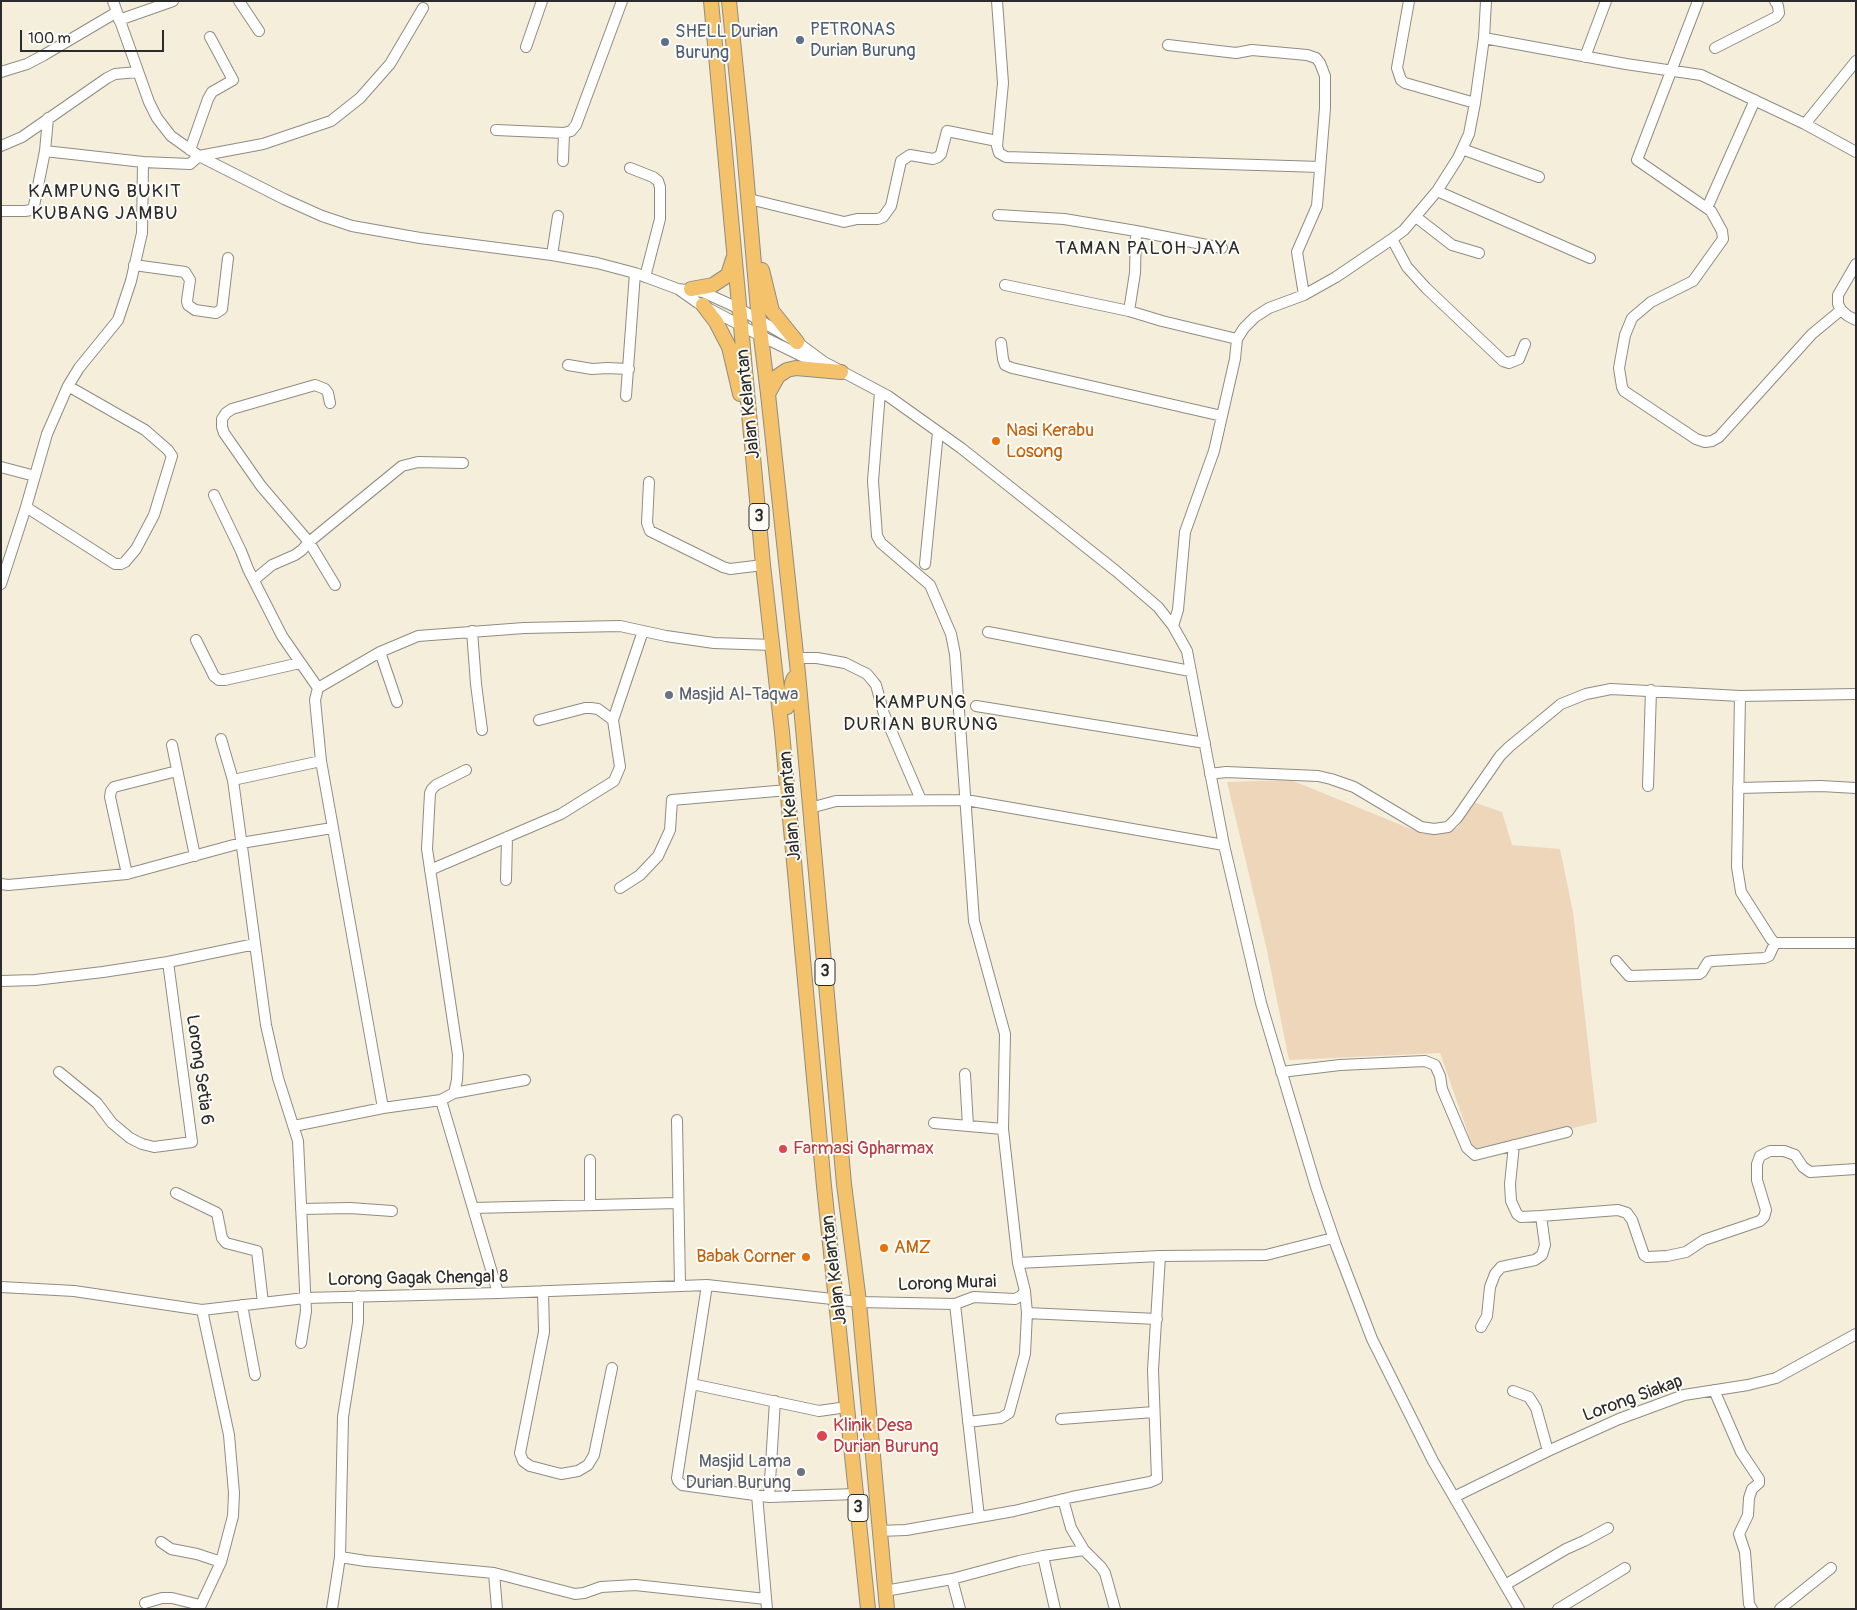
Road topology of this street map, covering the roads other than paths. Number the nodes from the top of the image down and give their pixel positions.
1 (113, 1) edge
2 (172, 1) edge
3 (239, 1) edge
4 (542, 1) edge
5 (622, 1) edge
6 (711, 1) edge
7 (729, 1) edge
8 (997, 1) edge
9 (1409, 1) edge
10 (1486, 1) edge
11 (1606, 1) edge
12 (1698, 1) edge
13 (1775, 1) edge
14 (423, 8) dead end
15 (118, 16) junction
16 (259, 31) dead end
17 (210, 37) dead end
18 (1484, 38) junction
19 (1168, 45) dead end
20 (526, 47) dead end
21 (1715, 48) dead end
22 (1585, 57) junction
23 (1856, 61) edge
24 (1672, 71) junction
25 (1, 72) edge
26 (138, 72) junction
27 (1755, 100) junction
28 (1475, 103) junction
29 (48, 118) junction
30 (1805, 124) junction
31 (496, 130) dead end
32 (564, 133) junction
33 (998, 140) junction
34 (1, 146) edge
35 (1462, 149) junction
36 (190, 150) junction
37 (45, 151) junction
38 (1856, 152) edge
39 (199, 156) junction
40 (563, 161) dead end
41 (143, 162) junction
42 (1320, 167) junction
43 (630, 168) dead end
44 (1539, 176) dead end
45 (1437, 191) junction
46 (749, 200) junction
47 (1707, 208) junction
48 (1, 211) edge
49 (998, 215) dead end
50 (558, 216) dead end
51 (1416, 217) junction
52 (751, 228) junction
53 (1136, 231) junction
54 (1392, 239) junction
55 (1222, 248) dead end
56 (1479, 253) dead end
57 (735, 254) junction
58 (552, 255) junction
59 (228, 258) dead end
60 (1590, 258) dead end
61 (1856, 264) edge
62 (134, 265) junction
63 (635, 273) junction
64 (645, 277) junction
65 (1004, 285) dead end
66 (684, 289) junction
67 (1304, 294) junction
68 (703, 305) junction
69 (740, 309) junction
70 (1841, 310) junction
71 (1129, 311) junction
72 (759, 320) junction
73 (1856, 320) edge
74 (741, 326) junction
75 (761, 336) junction
76 (1237, 339) junction
77 (797, 342) junction
78 (1001, 343) dead end
79 (1525, 344) dead end
80 (824, 362) junction
81 (568, 365) dead end
82 (629, 369) junction
83 (841, 372) junction
84 (68, 386) junction
85 (880, 392) junction
86 (768, 394) junction
87 (626, 396) dead end
88 (330, 403) dead end
89 (1222, 416) junction
90 (938, 432) junction
91 (752, 449) junction
92 (463, 463) dead end
93 (1, 467) edge
94 (35, 476) junction
95 (649, 482) dead end
96 (214, 495) dead end
97 (26, 508) junction
98 (308, 542) junction
99 (925, 564) dead end
100 (763, 565) junction
101 (254, 580) junction
102 (1, 584) edge
103 (334, 585) dead end
104 (1173, 626) junction
105 (643, 631) junction
106 (472, 632) junction
107 (988, 632) dead end
108 (196, 640) dead end
109 (773, 645) junction
110 (380, 652) junction
111 (796, 658) junction
112 (300, 663) junction
113 (1190, 671) junction
114 (798, 673) junction
115 (318, 688) junction
116 (1651, 690) junction
117 (1856, 694) edge
118 (1740, 696) junction
119 (397, 702) dead end
120 (976, 706) dead end
121 (780, 709) junction
122 (539, 720) dead end
123 (614, 720) junction
124 (482, 730) dead end
125 (221, 739) dead end
126 (1204, 742) junction
127 (172, 744) dead end
128 (321, 761) junction
129 (466, 770) dead end
130 (177, 771) junction
131 (1210, 774) junction
132 (232, 780) junction
133 (1648, 786) dead end
134 (1738, 788) junction
135 (1856, 788) edge
136 (788, 790) junction
137 (922, 800) junction
138 (966, 800) junction
139 (810, 808) junction
140 (332, 828) junction
141 (508, 838) junction
142 (241, 843) junction
143 (1224, 846) junction
144 (195, 856) junction
145 (430, 870) junction
146 (127, 874) junction
147 (506, 880) dead end
148 (1, 884) edge
149 (620, 888) dead end
150 (1775, 943) junction
151 (1856, 943) edge
152 (255, 944) junction
153 (1616, 961) dead end
154 (168, 962) junction
155 (1, 981) edge
156 (59, 1072) dead end
157 (1281, 1072) junction
158 (965, 1074) dead end
159 (525, 1080) dead end
160 (454, 1093) junction
161 (441, 1100) junction
162 (384, 1108) junction
163 (677, 1120) dead end
164 (934, 1122) dead end
165 (294, 1126) junction
166 (968, 1126) junction
167 (1003, 1129) junction
168 (1567, 1132) dead end
169 (1514, 1145) junction
170 (590, 1160) dead end
171 (1856, 1169) edge
172 (176, 1194) dead end
173 (678, 1203) junction
174 (590, 1205) junction
175 (473, 1208) junction
176 (301, 1209) junction
177 (392, 1211) dead end
178 (1541, 1216) junction
179 (1333, 1238) junction
180 (1160, 1256) junction
181 (1018, 1263) junction
182 (707, 1285) junction
183 (680, 1286) junction
184 (1, 1287) edge
185 (1025, 1290) junction
186 (543, 1291) junction
187 (498, 1293) junction
188 (358, 1296) junction
189 (305, 1298) junction
190 (836, 1299) junction
191 (859, 1302) junction
192 (263, 1303) junction
193 (955, 1304) junction
194 (242, 1305) junction
195 (202, 1310) junction
196 (1027, 1313) junction
197 (1157, 1319) junction
198 (1481, 1327) dead end
199 (1856, 1334) edge
200 (301, 1343) dead end
201 (612, 1368) dead end
202 (255, 1375) dead end
203 (692, 1384) junction
204 (1714, 1390) junction
205 (1513, 1391) dead end
206 (775, 1401) junction
207 (847, 1407) junction
208 (1154, 1412) junction
209 (1061, 1419) dead end
210 (968, 1422) junction
211 (1548, 1451) junction
212 (856, 1494) junction
213 (757, 1495) junction
214 (769, 1497) junction
215 (1454, 1497) junction
216 (1064, 1498) junction
217 (979, 1517) junction
218 (1608, 1528) dead end
219 (879, 1531) junction
220 (161, 1542) dead end
221 (1084, 1550) junction
222 (1043, 1556) junction
223 (340, 1557) junction
224 (221, 1562) junction
225 (1625, 1568) dead end
226 (1832, 1568) dead end
227 (494, 1573) junction
228 (952, 1579) junction
229 (1505, 1585) junction
230 (885, 1591) junction
231 (145, 1602) dead end
232 (767, 1604) edge
233 (199, 1607) edge
234 (332, 1609) edge
235 (497, 1609) edge
236 (868, 1609) edge
237 (887, 1609) edge
238 (960, 1609) edge
239 (1054, 1609) edge
240 (1115, 1609) edge
241 (1519, 1609) edge
242 (1558, 1609) edge
243 (1752, 1609) edge
244 (1780, 1609) edge

1 - 15 street
2 - 15 street
3 - 16 street
4 - 20 street
5 - 32 street
6 - 57 highway, Jalan Kelantan / 3
7 - 46 highway, Jalan Kelantan / 3
8 - 33 street
9 - 28 street
10 - 18 street
11 - 22 street
12 - 24 street
13 - 21 street
14 - 39 street
15 - 25 street
15 - 26 street
17 - 36 street
18 - 22 street
18 - 28 street
19 - 42 street
22 - 24 street
23 - 30 street
24 - 27 street
24 - 47 street
26 - 29 street
26 - 36 street
27 - 30 street
27 - 47 street
28 - 35 street
29 - 34 street
29 - 37 street
30 - 38 street
31 - 32 street
32 - 40 street
33 - 42 street
33 - 46 street
35 - 44 street
35 - 45 street
36 - 39 street
37 - 41 street
37 - 48 street
39 - 41 street
39 - 58 street
41 - 62 street
42 - 67 street
43 - 64 street
45 - 51 street
45 - 60 street
46 - 52 highway, Jalan Kelantan / 3
47 - 70 street
49 - 53 street
50 - 58 street
51 - 54 street
51 - 56 street
52 - 72 highway, Jalan Kelantan / 3
52 - 77 highway
53 - 55 street
53 - 71 street
54 - 67 street
54 - 79 street
57 - 66 highway
57 - 69 highway, Jalan Kelantan / 3
58 - 63 street
59 - 62 street
61 - 70 street
62 - 84 street
63 - 64 street
63 - 82 street
64 - 66 street
65 - 71 street
66 - 68 street
66 - 69 street
67 - 76 street
68 - 74 street
68 - 91 highway
69 - 72 street
69 - 74 highway, Jalan Kelantan / 3
70 - 73 street
71 - 76 street
72 - 75 highway, Jalan Kelantan / 3
72 - 77 street
74 - 75 street
74 - 91 highway, Jalan Kelantan / 3
75 - 80 street
75 - 86 highway, Jalan Kelantan / 3
76 - 89 street
77 - 80 street
78 - 89 street
80 - 83 street
81 - 82 street
82 - 87 street
83 - 85 street
83 - 86 highway
84 - 94 street
84 - 97 street
85 - 90 street
85 - 138 street
86 - 111 highway, Jalan Kelantan / 3
88 - 98 street
89 - 104 street
90 - 99 street
90 - 104 street
91 - 100 highway, Jalan Kelantan / 3
92 - 98 street
93 - 94 street
94 - 97 street
95 - 100 street
96 - 101 street
97 - 102 street
98 - 101 street
98 - 103 street
100 - 109 highway, Jalan Kelantan / 3
101 - 112 street
104 - 113 street
105 - 106 street
105 - 109 street
105 - 123 street
106 - 110 street
106 - 124 street
107 - 113 street
108 - 112 street
109 - 121 highway, Jalan Kelantan / 3
110 - 115 street
110 - 119 street
111 - 114 highway, Jalan Kelantan / 3
111 - 137 street
112 - 115 street
113 - 126 street
114 - 121 highway
114 - 139 highway, Jalan Kelantan / 3
115 - 128 street
116 - 118 street
116 - 131 street
116 - 133 street
117 - 118 street
118 - 134 street
120 - 126 street
121 - 136 highway, Jalan Kelantan / 3
122 - 123 street
123 - 141 street
125 - 132 street
126 - 131 street
127 - 130 street
128 - 132 street
128 - 140 street
129 - 145 street
130 - 144 street
130 - 146 street
131 - 143 street
132 - 142 street
134 - 135 street
134 - 150 street
136 - 149 street
136 - 190 highway, Jalan Kelantan / 3
137 - 138 street
137 - 139 street
138 - 143 street
138 - 167 street
139 - 191 highway, Jalan Kelantan / 3
140 - 142 street
140 - 162 street
141 - 145 street
141 - 147 street
142 - 144 street
142 - 152 street
143 - 157 street
144 - 146 street
145 - 160 street
146 - 148 street
150 - 151 street
150 - 153 street
152 - 154 street
152 - 165 street
154 - 155 street
154 - 156 street, Lorong Setia 6
157 - 169 street
157 - 179 street
158 - 166 street
159 - 160 street
160 - 161 street
161 - 162 street
161 - 175 street
162 - 165 street
163 - 173 street
164 - 166 street
165 - 176 street
166 - 167 street
167 - 181 street
168 - 169 street
169 - 178 street
170 - 174 street
171 - 178 street
172 - 192 street
173 - 174 street
173 - 183 street
174 - 175 street
175 - 187 street
176 - 177 street
176 - 189 street
178 - 198 street
179 - 180 street
179 - 215 street
180 - 181 street
180 - 197 street
181 - 185 street
182 - 183 street, Lorong Gagak Chengal 8
182 - 190 street, Lorong Gagak Chengal 8
182 - 203 street
183 - 186 street, Lorong Gagak Chengal 8
184 - 195 street, Lorong Gagak Chengal 8
185 - 193 street, Lorong Murai
185 - 196 street
186 - 187 street, Lorong Gagak Chengal 8
186 - 201 street
187 - 188 street, Lorong Gagak Chengal 8
188 - 189 street, Lorong Gagak Chengal 8
188 - 223 street
189 - 192 street, Lorong Gagak Chengal 8
189 - 200 street
190 - 191 street, Lorong Murai
190 - 207 highway, Jalan Kelantan / 3
191 - 193 street, Lorong Murai
191 - 219 highway, Jalan Kelantan / 3
192 - 194 street, Lorong Gagak Chengal 8
193 - 210 street
194 - 195 street, Lorong Gagak Chengal 8
194 - 202 street
195 - 224 street
196 - 197 street
196 - 210 street
197 - 208 street
199 - 204 street, Lorong Siakap
203 - 206 street
203 - 213 street
204 - 211 street, Lorong Siakap
204 - 243 street
205 - 211 street
206 - 207 street
206 - 214 street
207 - 212 highway, Jalan Kelantan / 3
208 - 209 street
208 - 216 street
210 - 217 street
211 - 215 street, Lorong Siakap
212 - 214 street
212 - 236 highway, Jalan Kelantan / 3
213 - 214 street
213 - 232 street
215 - 229 street
216 - 217 street
216 - 221 street
217 - 219 street
218 - 229 street
219 - 230 highway, Jalan Kelantan / 3
220 - 224 street
221 - 222 street
221 - 240 street
222 - 228 street
222 - 239 street
223 - 227 street
223 - 234 street
224 - 233 street
225 - 242 street
226 - 244 street
227 - 232 street
227 - 235 street
228 - 230 street
228 - 238 street
229 - 241 street
230 - 237 highway, Jalan Kelantan / 3
231 - 233 street

